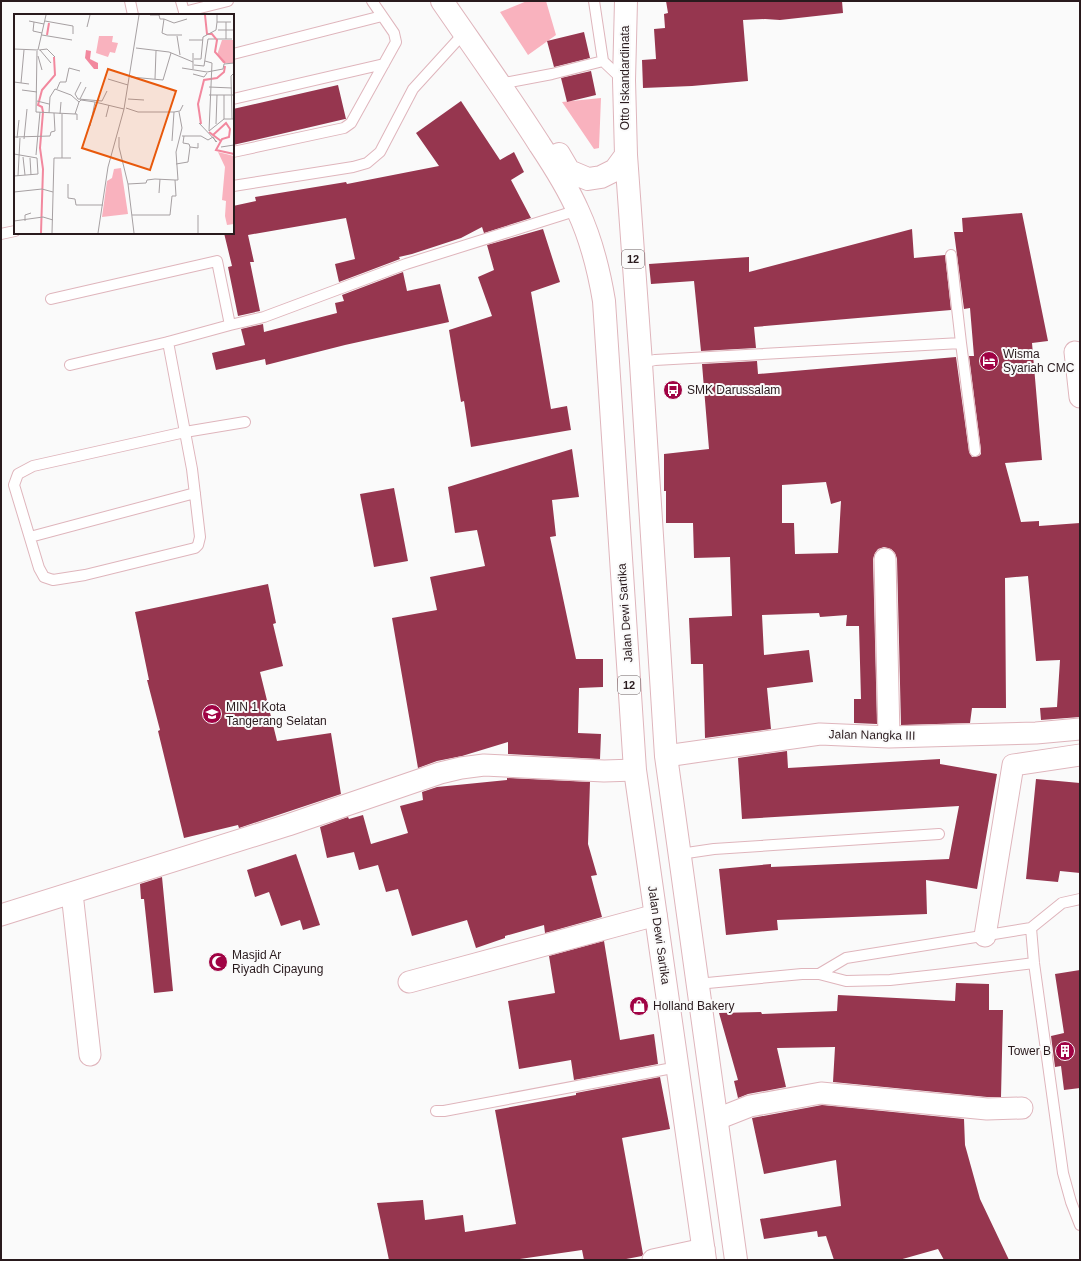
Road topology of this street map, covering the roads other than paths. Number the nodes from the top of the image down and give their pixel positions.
1 (130, 1) edge
2 (181, 1) edge
3 (228, 1) edge
4 (372, 1) edge
5 (442, 1) edge
6 (594, 1) edge
7 (626, 1) edge
8 (184, 13) edge
9 (133, 14) edge
10 (382, 16) junction
11 (464, 33) junction
12 (234, 54) edge
13 (603, 61) junction
14 (384, 64) junction
15 (624, 80) junction
16 (500, 84) junction
17 (234, 99) edge
18 (527, 123) junction
19 (234, 152) edge
20 (626, 155) junction
21 (234, 186) edge
22 (578, 210) junction
23 (14, 231) edge
24 (1, 234) edge
25 (951, 255) dead end
26 (51, 299) dead end
27 (230, 326) junction
28 (168, 342) junction
29 (960, 343) junction
30 (1075, 352) dead end
31 (641, 364) junction
32 (70, 365) dead end
33 (1080, 397) edge
34 (245, 422) dead end
35 (185, 432) junction
36 (975, 451) dead end
37 (195, 493) junction
38 (30, 537) junction
39 (885, 559) dead end
40 (1080, 729) edge
41 (889, 737) junction
42 (1080, 755) edge
43 (666, 756) junction
44 (635, 770) junction
45 (670, 789) junction
46 (639, 793) junction
47 (939, 834) dead end
48 (680, 854) junction
49 (72, 893) junction
50 (1080, 899) edge
51 (1, 915) edge
52 (656, 915) junction
53 (1031, 928) junction
54 (985, 936) junction
55 (1034, 963) junction
56 (818, 974) junction
57 (409, 982) dead end
58 (697, 984) junction
59 (90, 1055) dead end
60 (678, 1067) junction
61 (1022, 1108) dead end
62 (436, 1111) dead end
63 (717, 1119) junction
64 (1076, 1200) edge
65 (1080, 1225) edge
66 (705, 1254) edge
67 (653, 1260) edge
68 (736, 1260) edge

1 - 9 lane
2 - 8 lane
3 - 8 lane
4 - 10 lane
5 - 11 highway, 12
6 - 13 lane
7 - 15 highway, Otto Iskandardinata / 12
10 - 12 lane
10 - 14 lane
11 - 16 highway, 12
11 - 21 lane
13 - 15 lane
13 - 16 lane
14 - 17 lane
14 - 19 lane
15 - 20 highway, Otto Iskandardinata / 12
16 - 18 highway, 12
18 - 20 highway
18 - 22 highway, Jalan Dewi Sartika / 12
20 - 31 highway, 12
22 - 27 lane
22 - 44 highway, Jalan Dewi Sartika / 12
23 - 24 lane
25 - 29 lane
26 - 27 lane
27 - 28 lane
28 - 32 lane
28 - 35 lane
29 - 31 lane
29 - 36 lane
30 - 33 street
31 - 43 highway, 12
34 - 35 lane
35 - 37 lane
35 - 38 lane
37 - 38 lane
37 - 38 lane
39 - 41 street
40 - 41 street, Jalan Nangka III
41 - 43 street, Jalan Nangka III
42 - 54 street
43 - 45 highway, 12
44 - 46 highway, Jalan Dewi Sartika / 12
44 - 49 street
45 - 46 highway
45 - 48 highway, 12
46 - 52 highway, Jalan Dewi Sartika / 12
47 - 48 lane
48 - 58 highway, 12
49 - 51 street
49 - 59 street
50 - 53 lane
52 - 57 street
52 - 60 highway, Jalan Dewi Sartika / 12
53 - 54 lane
53 - 55 lane
54 - 56 lane
55 - 56 lane
55 - 64 lane
56 - 58 lane
58 - 63 highway, 12
60 - 62 lane
60 - 66 highway, Jalan Dewi Sartika / 12
61 - 63 street
63 - 68 highway, 12
64 - 65 lane
66 - 67 street

